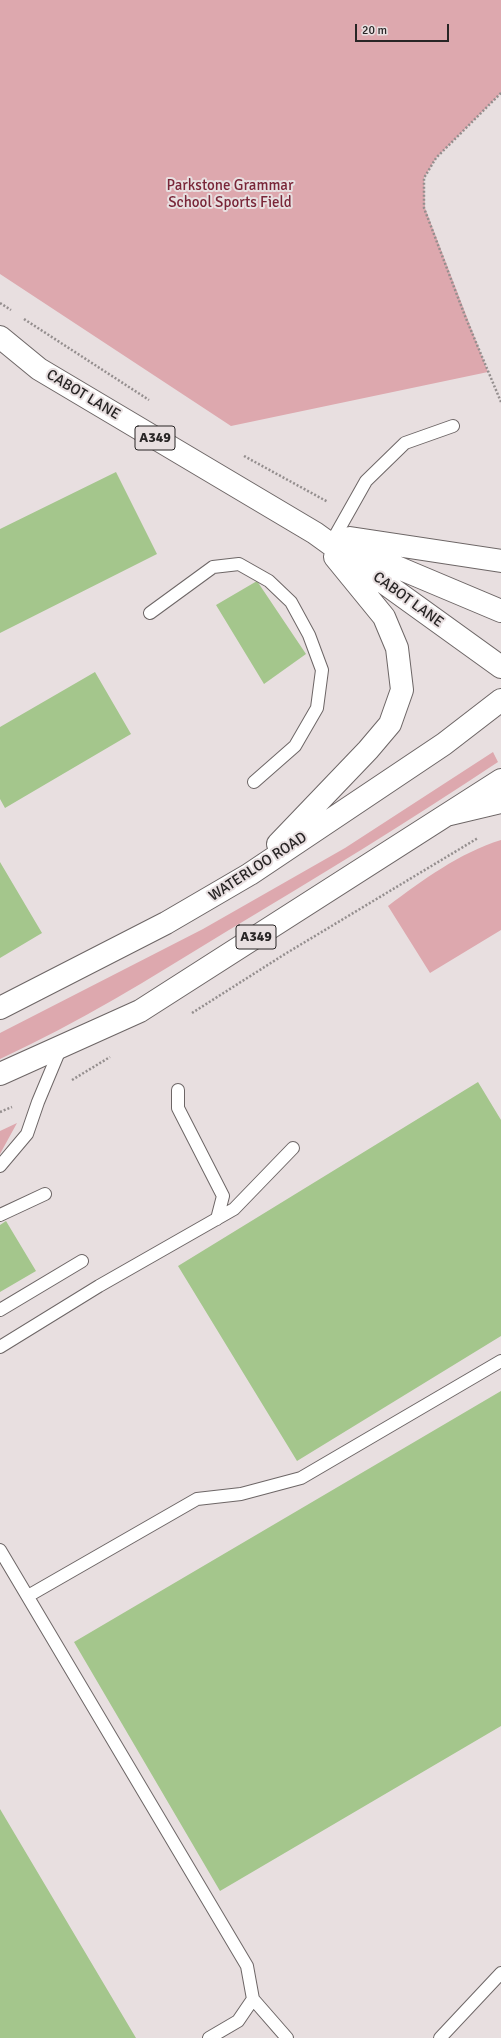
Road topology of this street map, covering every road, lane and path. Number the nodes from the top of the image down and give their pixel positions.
1 (501, 93) edge
2 (0, 303) edge
3 (12, 311) dead end
4 (18, 314) dead end
5 (0, 337) edge
6 (501, 402) edge
7 (155, 404) dead end
8 (453, 426) dead end
9 (243, 456) dead end
10 (348, 513) junction
11 (325, 535) junction
12 (501, 561) edge
13 (501, 611) edge
14 (150, 613) dead end
15 (501, 667) edge
16 (501, 700) edge
17 (501, 780) edge
18 (254, 782) dead end
19 (501, 802) edge
20 (449, 814) junction
21 (250, 874) junction
22 (0, 1008) edge
23 (62, 1046) junction
24 (0, 1074) edge
25 (178, 1090) dead end
26 (293, 1148) dead end
27 (0, 1166) edge
28 (45, 1194) dead end
29 (0, 1215) edge
30 (216, 1219) junction
31 (82, 1261) dead end
32 (0, 1310) edge
33 (0, 1347) edge
34 (501, 1361) edge
35 (0, 1550) edge
36 (28, 1596) junction
37 (501, 1974) edge
38 (253, 1999) junction
39 (209, 2038) edge
40 (287, 2038) edge
41 (440, 2038) edge

1 - 6 path
2 - 3 path
4 - 7 path
5 - 11 main road, CABOT LANE / A349
8 - 10 lane
9 - 10 path
10 - 11 lane
11 - 12 main road, A349
11 - 13 main road, CABOT LANE / A349
11 - 15 main road, CABOT LANE / A349
11 - 21 main road, A349
14 - 18 lane
16 - 21 main road, WATERLOO ROAD / A349
17 - 20 main road, A349
19 - 20 main road
20 - 23 main road, A349
21 - 22 main road, WATERLOO ROAD / A349
23 - 24 main road, A349
23 - 27 lane
25 - 30 lane
26 - 30 lane
28 - 29 lane
30 - 33 lane
31 - 32 lane
34 - 36 lane
35 - 36 lane
36 - 38 lane
37 - 41 lane
38 - 39 lane
38 - 40 lane

